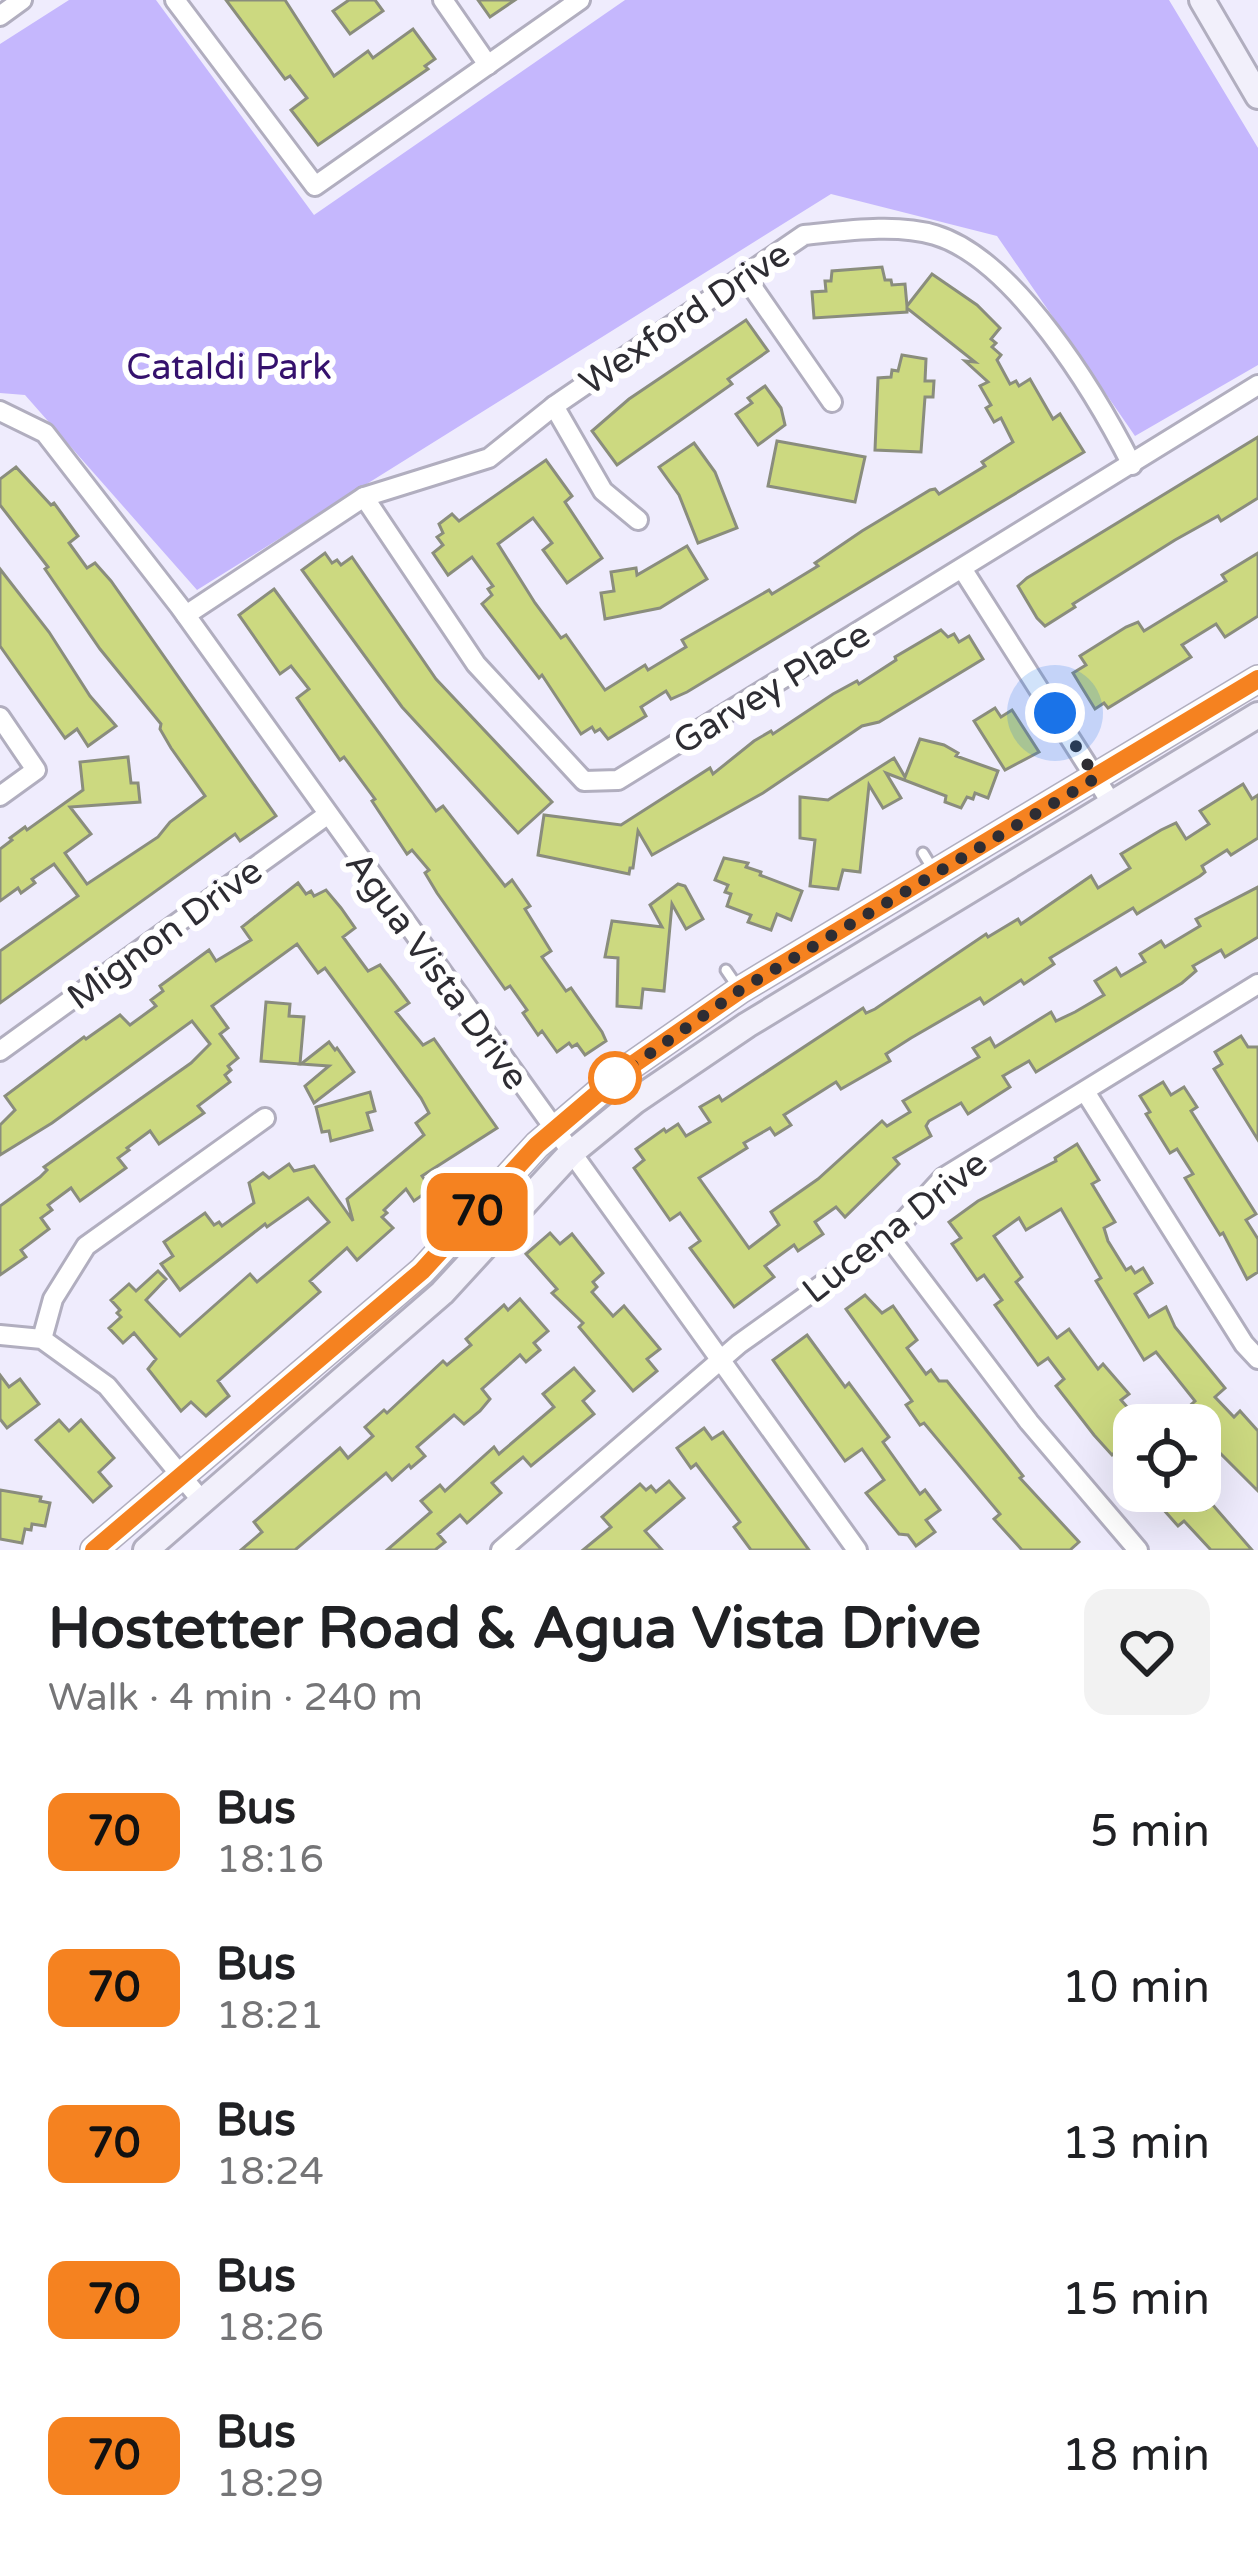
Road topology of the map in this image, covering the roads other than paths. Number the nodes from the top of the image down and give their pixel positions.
1 (22, 0) edge
2 (175, 0) edge
3 (443, 0) edge
4 (580, 0) edge
5 (1202, 0) edge
6 (0, 16) edge
7 (488, 65) junction
8 (1258, 96) edge
9 (744, 275) junction
10 (1258, 385) edge
11 (832, 402) dead end
12 (554, 406) junction
13 (0, 412) edge
14 (1132, 465) junction
15 (364, 497) junction
16 (638, 520) dead end
17 (963, 570) junction
18 (186, 615) junction
19 (1258, 679) edge
20 (1258, 715) edge
21 (0, 717) edge
22 (1096, 778) junction
23 (0, 796) edge
24 (1112, 804) junction
25 (327, 815) junction
26 (1258, 985) edge
27 (0, 1051) edge
28 (1086, 1093) junction
29 (266, 1118) dead end
30 (554, 1130) junction
31 (571, 1154) junction
32 (889, 1237) junction
33 (0, 1335) edge
34 (42, 1339) junction
35 (722, 1359) junction
36 (1258, 1359) edge
37 (182, 1477) junction
38 (202, 1501) junction
39 (94, 1550) edge
40 (146, 1550) edge
41 (501, 1550) edge
42 (857, 1550) edge
43 (1138, 1550) edge

1 - 6 street
2 - 7 street
3 - 7 street
4 - 7 street
5 - 8 main road
9 - 11 street
9 - 12 street, Wexford Drive
9 - 14 street, Wexford Drive
10 - 14 street, Garvey Place
12 - 15 street, Wexford Drive
12 - 16 street
13 - 18 street, Agua Vista Drive
14 - 17 street, Garvey Place
15 - 17 street, Garvey Place
15 - 18 street, Wexford Drive
17 - 22 street
18 - 25 street, Agua Vista Drive
19 - 22 main road
20 - 24 main road
21 - 23 street
22 - 24 street
22 - 30 main road
24 - 31 main road
25 - 27 street, Mignon Drive
25 - 30 street, Agua Vista Drive
26 - 28 street, Lucena Drive
28 - 32 street, Lucena Drive
28 - 36 street
29 - 34 street
30 - 31 street, Agua Vista Drive
30 - 37 main road
31 - 35 street, Agua Vista Drive
31 - 38 main road
32 - 35 street, Lucena Drive
32 - 43 street
33 - 34 street
34 - 37 street
35 - 41 street, Lucena Drive
35 - 42 street, Agua Vista Drive
37 - 38 street
37 - 39 main road
38 - 40 main road

